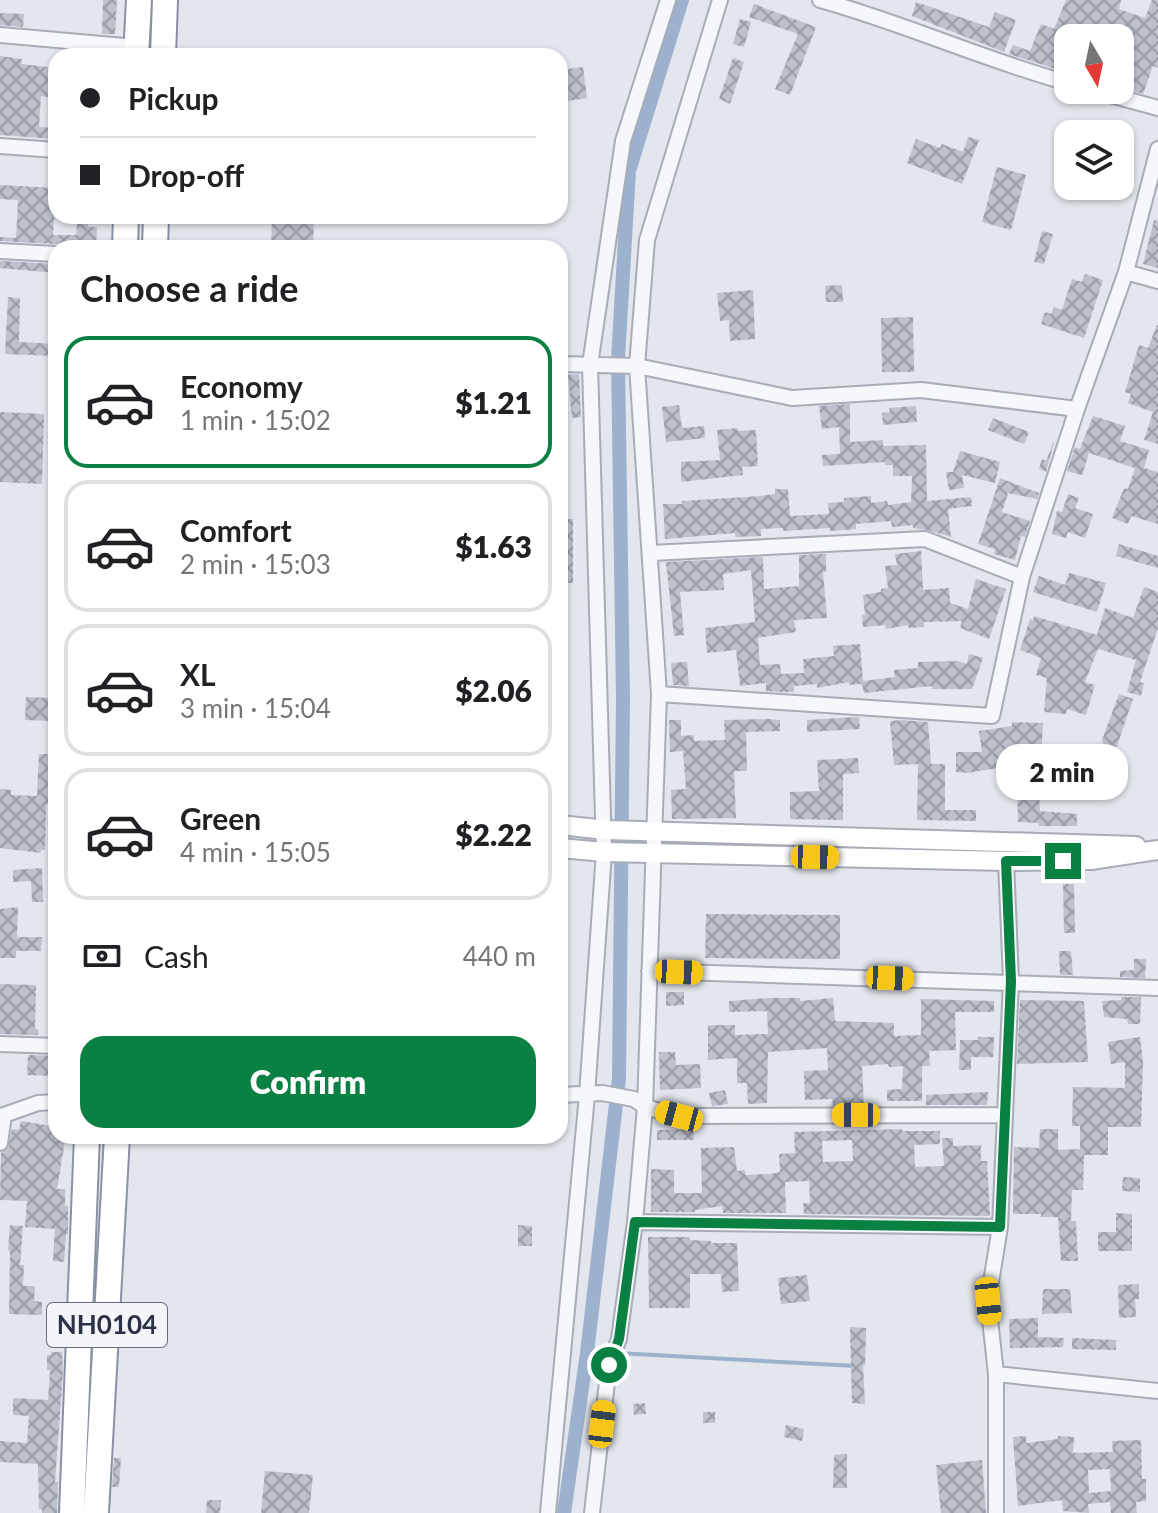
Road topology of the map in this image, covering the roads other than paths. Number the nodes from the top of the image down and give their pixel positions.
1 (139, 0) edge
2 (165, 0) edge
3 (668, 0) edge
4 (720, 0) edge
5 (820, 0) edge
6 (868, 6) edge
7 (0, 35) edge
8 (104, 48) edge
9 (136, 48) edge
10 (163, 48) edge
11 (1054, 79) edge
12 (1134, 101) edge
13 (1158, 108) edge
14 (0, 146) edge
15 (48, 149) edge
16 (1158, 149) edge
17 (0, 251) edge
18 (48, 254) edge
19 (1126, 272) junction
20 (1158, 281) edge
21 (568, 364) edge
22 (590, 365) junction
23 (634, 366) junction
24 (1077, 409) junction
25 (651, 553) junction
26 (1022, 577) junction
27 (659, 694) junction
28 (568, 826) edge
29 (605, 830) junction
30 (654, 831) junction
31 (568, 849) edge
32 (1158, 849) edge
33 (607, 851) junction
34 (654, 853) junction
35 (1006, 861) junction
36 (649, 971) junction
37 (1011, 981) junction
38 (1158, 988) edge
39 (0, 1044) edge
40 (48, 1046) edge
41 (594, 1094) junction
42 (568, 1095) edge
43 (48, 1102) edge
44 (640, 1103) junction
45 (1004, 1115) junction
46 (0, 1143) edge
47 (87, 1144) edge
48 (117, 1144) edge
49 (635, 1222) junction
50 (1000, 1227) junction
51 (996, 1374) junction
52 (1158, 1391) edge
53 (72, 1513) edge
54 (96, 1513) edge
55 (548, 1513) edge
56 (592, 1513) edge
57 (996, 1513) edge

1 - 9 highway
2 - 10 highway
3 - 22 street
4 - 23 street
5 - 6 street
6 - 11 street
7 - 8 street
12 - 13 street
14 - 15 street
16 - 19 street
17 - 18 street
19 - 20 street
19 - 24 street
21 - 22 street
22 - 23 street
22 - 29 street
23 - 24 street
23 - 25 street
24 - 26 street
25 - 26 street
25 - 27 street
26 - 27 street
27 - 30 street
28 - 29 main road
29 - 30 main road
29 - 33 street
30 - 32 main road
30 - 34 street
31 - 33 main road
32 - 35 main road
33 - 34 main road
33 - 41 street
34 - 35 main road
34 - 36 street
35 - 37 street
36 - 37 street
36 - 44 street
37 - 38 street
37 - 45 street
39 - 40 street
41 - 42 street
41 - 44 street
41 - 55 street
43 - 46 street
44 - 45 street
44 - 49 street
45 - 50 street
47 - 53 highway, NH0104
48 - 54 highway, NH0104
49 - 50 street
49 - 56 street
50 - 51 street
51 - 52 street
51 - 57 street

